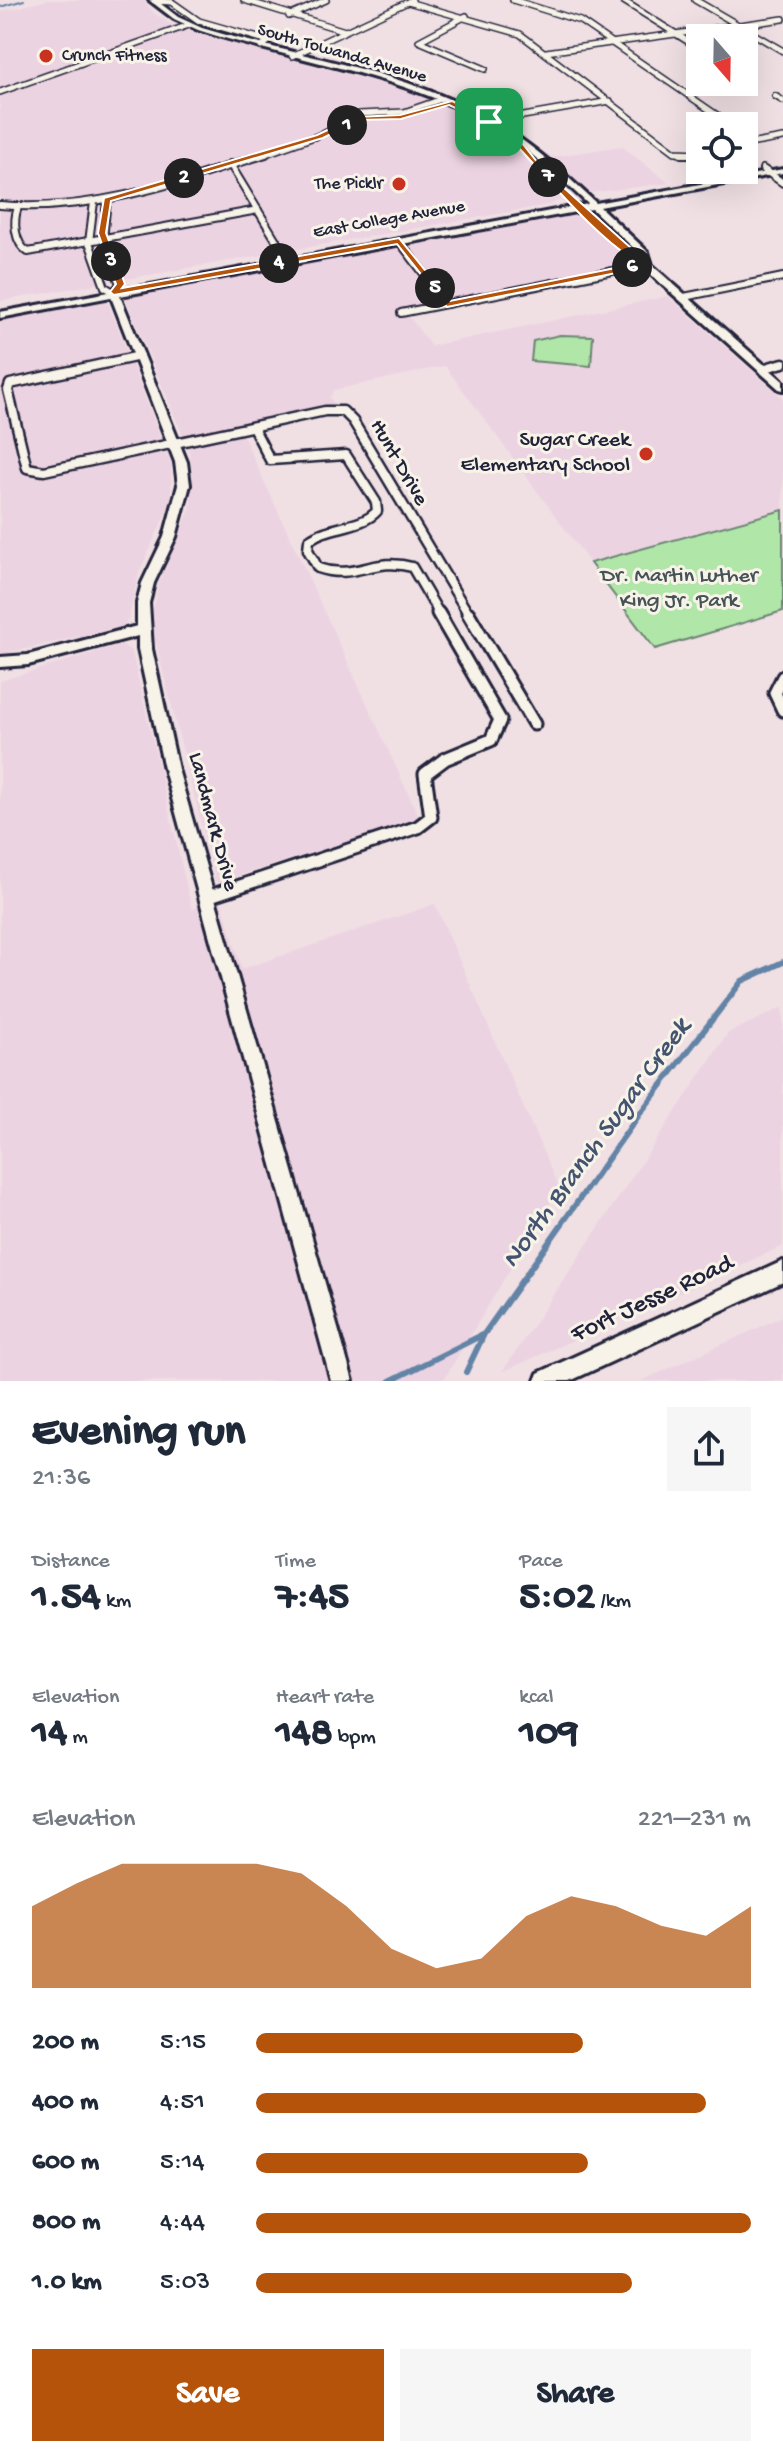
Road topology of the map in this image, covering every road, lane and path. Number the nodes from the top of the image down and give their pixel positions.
1 (153, 0) edge
2 (244, 0) edge
3 (326, 0) edge
4 (513, 0) edge
5 (622, 0) edge
6 (695, 0) edge
7 (410, 1) edge
8 (289, 16) junction
9 (466, 16) junction
10 (783, 19) edge
11 (199, 21) junction
12 (186, 24) junction
13 (736, 24) joint
14 (345, 31) junction
15 (686, 31) edge
16 (675, 33) junction
17 (758, 37) edge
18 (686, 40) edge
19 (612, 42) junction
20 (261, 47) junction
21 (783, 51) edge
22 (546, 52) junction
23 (292, 56) junction
24 (485, 69) dead end
25 (0, 92) edge
26 (775, 96) dead end
27 (446, 101) junction
28 (610, 101) junction
29 (783, 101) edge
30 (713, 112) edge
31 (489, 122) junction
32 (783, 138) edge
33 (758, 143) edge
34 (686, 154) edge
35 (230, 164) junction
36 (783, 168) edge
37 (766, 171) junction
38 (783, 183) edge
39 (107, 200) junction
40 (94, 202) junction
41 (584, 204) junction
42 (0, 205) edge
43 (18, 207) junction
44 (258, 210) junction
45 (103, 240) junction
46 (399, 241) junction
47 (89, 242) junction
48 (281, 261) junction
49 (648, 264) junction
50 (783, 277) edge
51 (113, 288) junction
52 (684, 297) junction
53 (447, 304) junction
54 (0, 306) edge
55 (401, 313) dead end
56 (0, 315) edge
57 (140, 356) junction
58 (783, 363) edge
59 (762, 369) junction
60 (783, 387) edge
61 (253, 427) junction
62 (174, 444) junction
63 (142, 630) junction
64 (28, 660) junction
65 (0, 662) edge
66 (0, 674) edge
67 (783, 677) edge
68 (783, 710) edge
69 (534, 724) dead end
70 (207, 897) junction
71 (783, 1271) edge
72 (342, 1381) edge
73 (546, 1381) edge

1 - 11 street
1 - 12 main road, South Towanda Avenue
2 - 8 street
3 - 8 street
4 - 19 street
5 - 16 street
6 - 13 street
7 - 9 street
7 - 14 street
8 - 14 street
9 - 22 street
9 - 24 street
10 - 13 street
11 - 12 street
11 - 20 street
12 - 20 main road, South Towanda Avenue
12 - 25 street
14 - 23 street
15 - 16 street
16 - 18 street
16 - 19 street
17 - 21 street
19 - 22 street
19 - 30 street
20 - 23 main road, South Towanda Avenue
22 - 28 street
23 - 27 main road, South Towanda Avenue
26 - 29 street
27 - 31 main road, South Towanda Avenue
27 - 35 street
28 - 31 street
28 - 34 street
31 - 41 main road, South Towanda Avenue
32 - 33 street
35 - 39 street
35 - 44 street
36 - 37 main road, East College Avenue
37 - 38 street
37 - 41 main road, East College Avenue
39 - 40 street
39 - 45 street
40 - 43 street
40 - 47 street
41 - 46 main road, East College Avenue
41 - 48 main road, East College Avenue
41 - 49 main road, South Towanda Avenue
42 - 43 street
43 - 47 street
44 - 45 street
44 - 48 street
45 - 47 street
45 - 51 street
46 - 48 main road, East College Avenue
46 - 53 street
47 - 51 street
48 - 51 main road, East College Avenue
49 - 52 main road, South Towanda Avenue
49 - 53 street
50 - 52 street
51 - 54 main road, East College Avenue
51 - 56 main road, East College Avenue
51 - 57 main road, Landmark Drive
52 - 59 main road, South Towanda Avenue
53 - 55 street
57 - 62 main road, Landmark Drive
57 - 62 street, Hunt Drive
58 - 59 street
59 - 60 main road, South Towanda Avenue
61 - 62 street, Hunt Drive
61 - 69 street, Hunt Drive
61 - 70 street
62 - 63 main road, Landmark Drive
63 - 64 main road
63 - 70 main road, Landmark Drive
64 - 65 main road
64 - 66 main road
67 - 68 street
70 - 72 main road, Landmark Drive
71 - 73 main road, Fort Jesse Road

